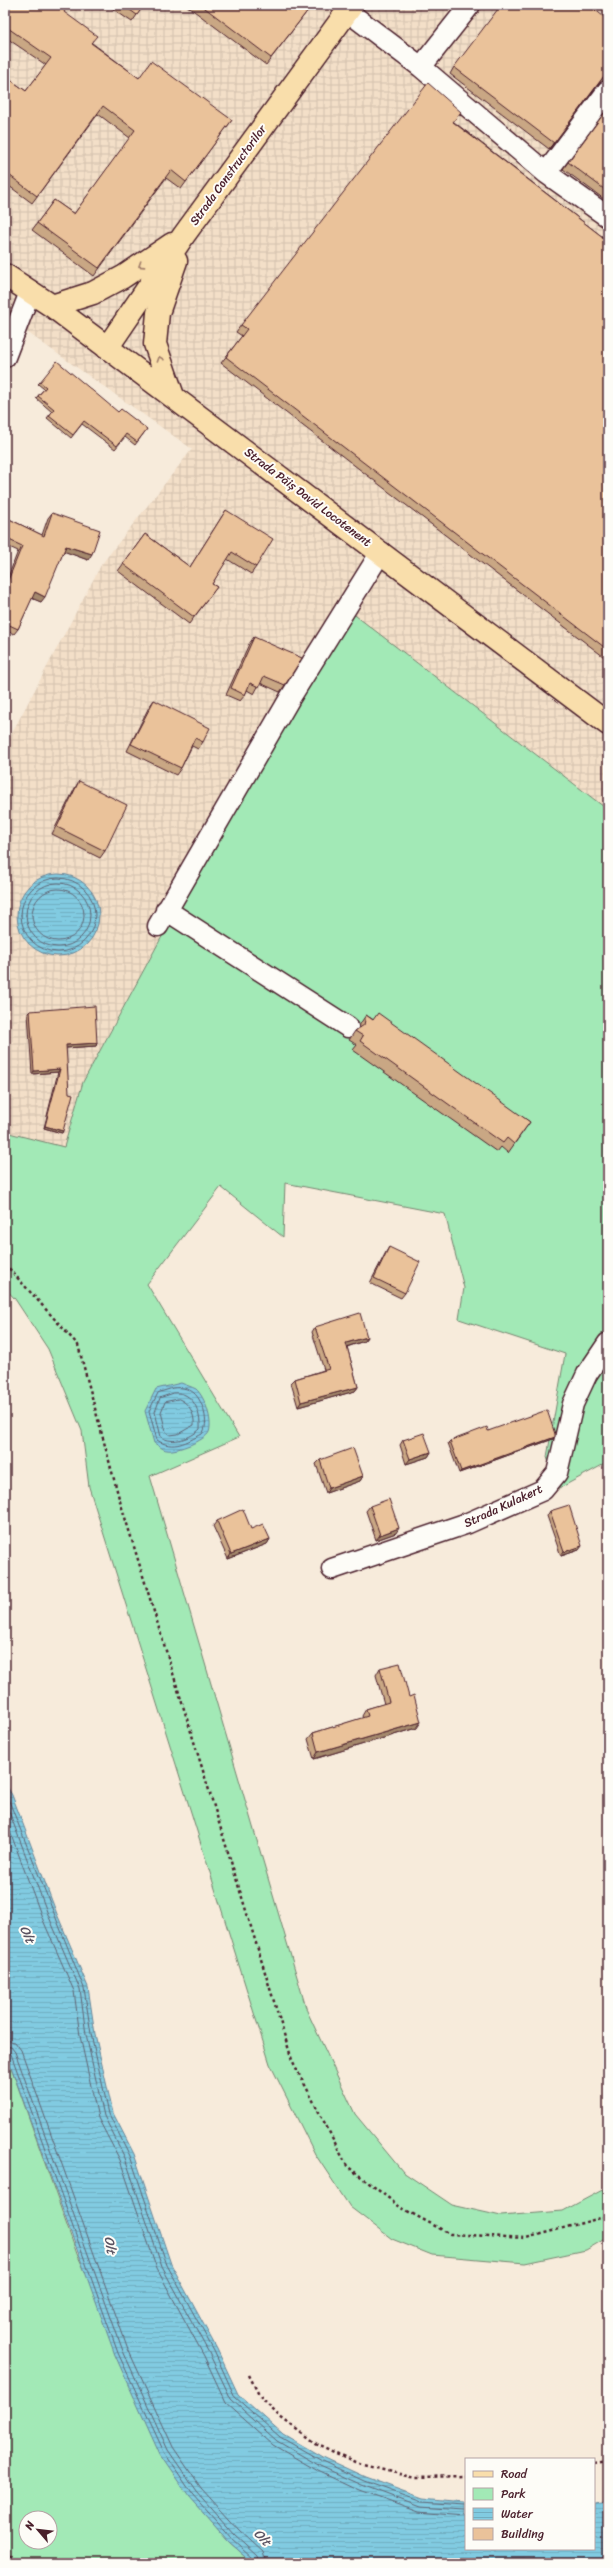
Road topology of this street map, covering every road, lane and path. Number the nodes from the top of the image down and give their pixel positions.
1 (470, 5) edge
2 (349, 8) edge
3 (421, 67) junction
4 (608, 90) edge
5 (546, 173) junction
6 (608, 217) edge
7 (184, 235) junction
8 (5, 275) edge
9 (30, 292) junction
10 (52, 306) junction
11 (107, 348) junction
12 (6, 353) edge
13 (173, 396) junction
14 (381, 552) junction
15 (608, 724) edge
16 (348, 1027) dead end
17 (5, 1264) edge
18 (608, 1343) edge
19 (332, 1570) dead end
20 (608, 2216) edge
21 (249, 2375) dead end
22 (608, 2462) edge
23 (595, 2464) edge
24 (465, 2476) edge
25 (5, 2550) edge
26 (17, 2563) edge

1 - 3 street
2 - 3 street
2 - 7 main road, Strada Constructorilor
3 - 5 street
4 - 5 street
5 - 6 street
7 -> 10 main road
7 - 11 main road, Strada Constructorilor
13 -> 7 main road
8 - 9 main road, Strada Păiș David Locotenent
9 - 10 main road, Strada Păiș David Locotenent
9 - 12 street
10 - 11 main road, Strada Păiș David Locotenent
11 - 13 main road, Strada Păiș David Locotenent
13 - 14 main road, Strada Păiș David Locotenent
14 - 15 main road, Strada Păiș David Locotenent
14 - 16 street
17 - 20 path
18 - 19 street, Strada Kulakert
21 - 24 path
22 - 23 path
25 - 26 path

